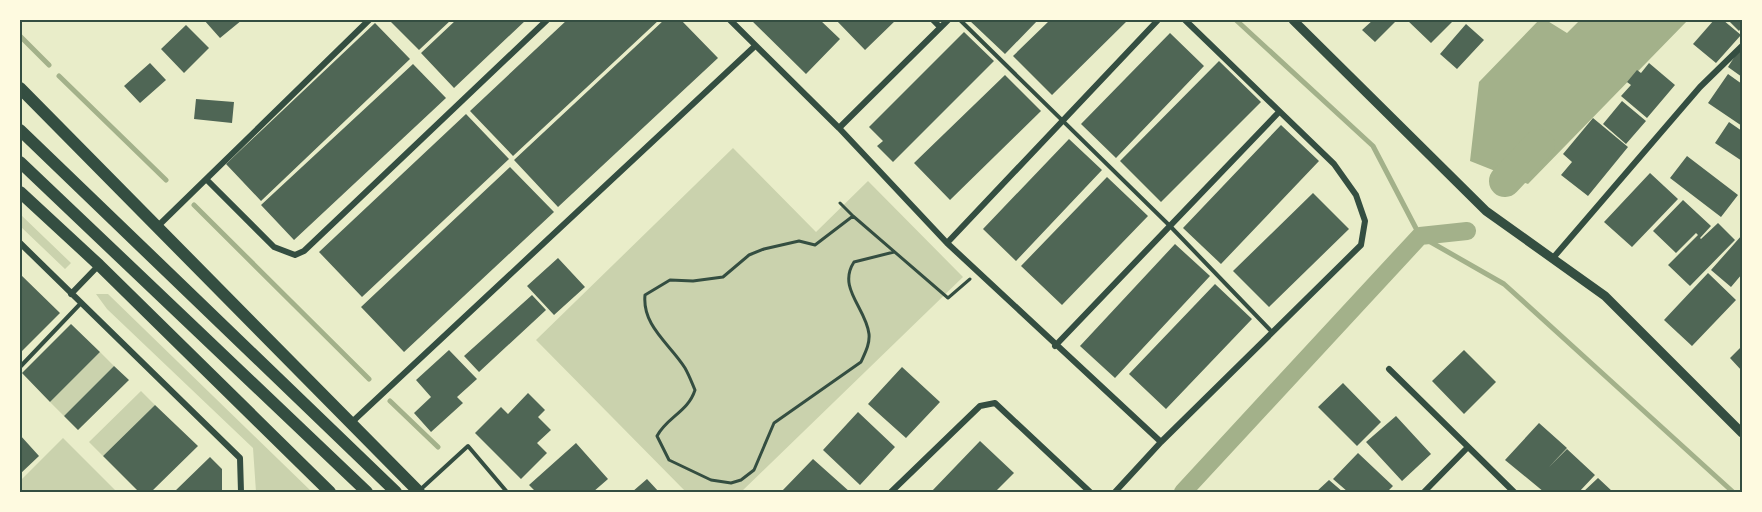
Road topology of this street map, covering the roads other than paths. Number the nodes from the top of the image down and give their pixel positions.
1 (369, 20) edge
2 (547, 20) edge
3 (729, 20) edge
4 (933, 20) edge
5 (948, 20) edge
6 (960, 20) edge
7 (1158, 20) edge
8 (1185, 20) edge
9 (1293, 20) edge
10 (940, 27) junction
11 (755, 46) junction
12 (1743, 46) edge
13 (20, 88) edge
14 (1279, 112) junction
15 (1062, 120) junction
16 (839, 128) junction
17 (20, 130) edge
18 (20, 162) edge
19 (206, 179) junction
20 (20, 192) edge
21 (158, 226) junction
22 (1170, 226) junction
23 (20, 243) edge
24 (947, 243) junction
25 (1553, 258) junction
26 (99, 265) junction
27 (71, 294) junction
28 (81, 303) junction
29 (1272, 332) junction
30 (1055, 346) junction
31 (20, 367) edge
32 (1389, 369) dead end
33 (351, 423) junction
34 (1743, 433) edge
35 (1161, 442) junction
36 (1468, 447) junction
37 (241, 492) edge
38 (330, 492) edge
39 (367, 492) edge
40 (396, 492) edge
41 (419, 492) edge
42 (507, 492) edge
43 (891, 492) edge
44 (1090, 492) edge
45 (1115, 492) edge
46 (1424, 492) edge
47 (1514, 492) edge

1 - 19 street
2 - 19 street
3 - 11 street
4 - 10 street
5 - 10 street
6 - 15 lane
7 - 15 street
8 - 14 street
9 - 25 street
10 - 16 street
11 - 16 street
11 - 33 street
12 - 25 street
13 - 21 highway
14 - 22 street
14 - 29 street
15 - 22 lane
15 - 24 street
16 - 24 street
17 - 40 highway
18 - 39 highway
19 - 21 street
20 - 26 highway
21 - 33 highway
22 - 29 lane
22 - 30 street
23 - 27 street
24 - 30 street
25 - 34 street
26 - 27 street
26 - 38 highway
27 - 28 street
28 - 31 lane
28 - 37 street
29 - 35 street
30 - 35 street
32 - 36 street
33 - 41 highway
35 - 45 street
36 - 46 street
36 - 47 street
41 - 42 lane
43 - 44 street

